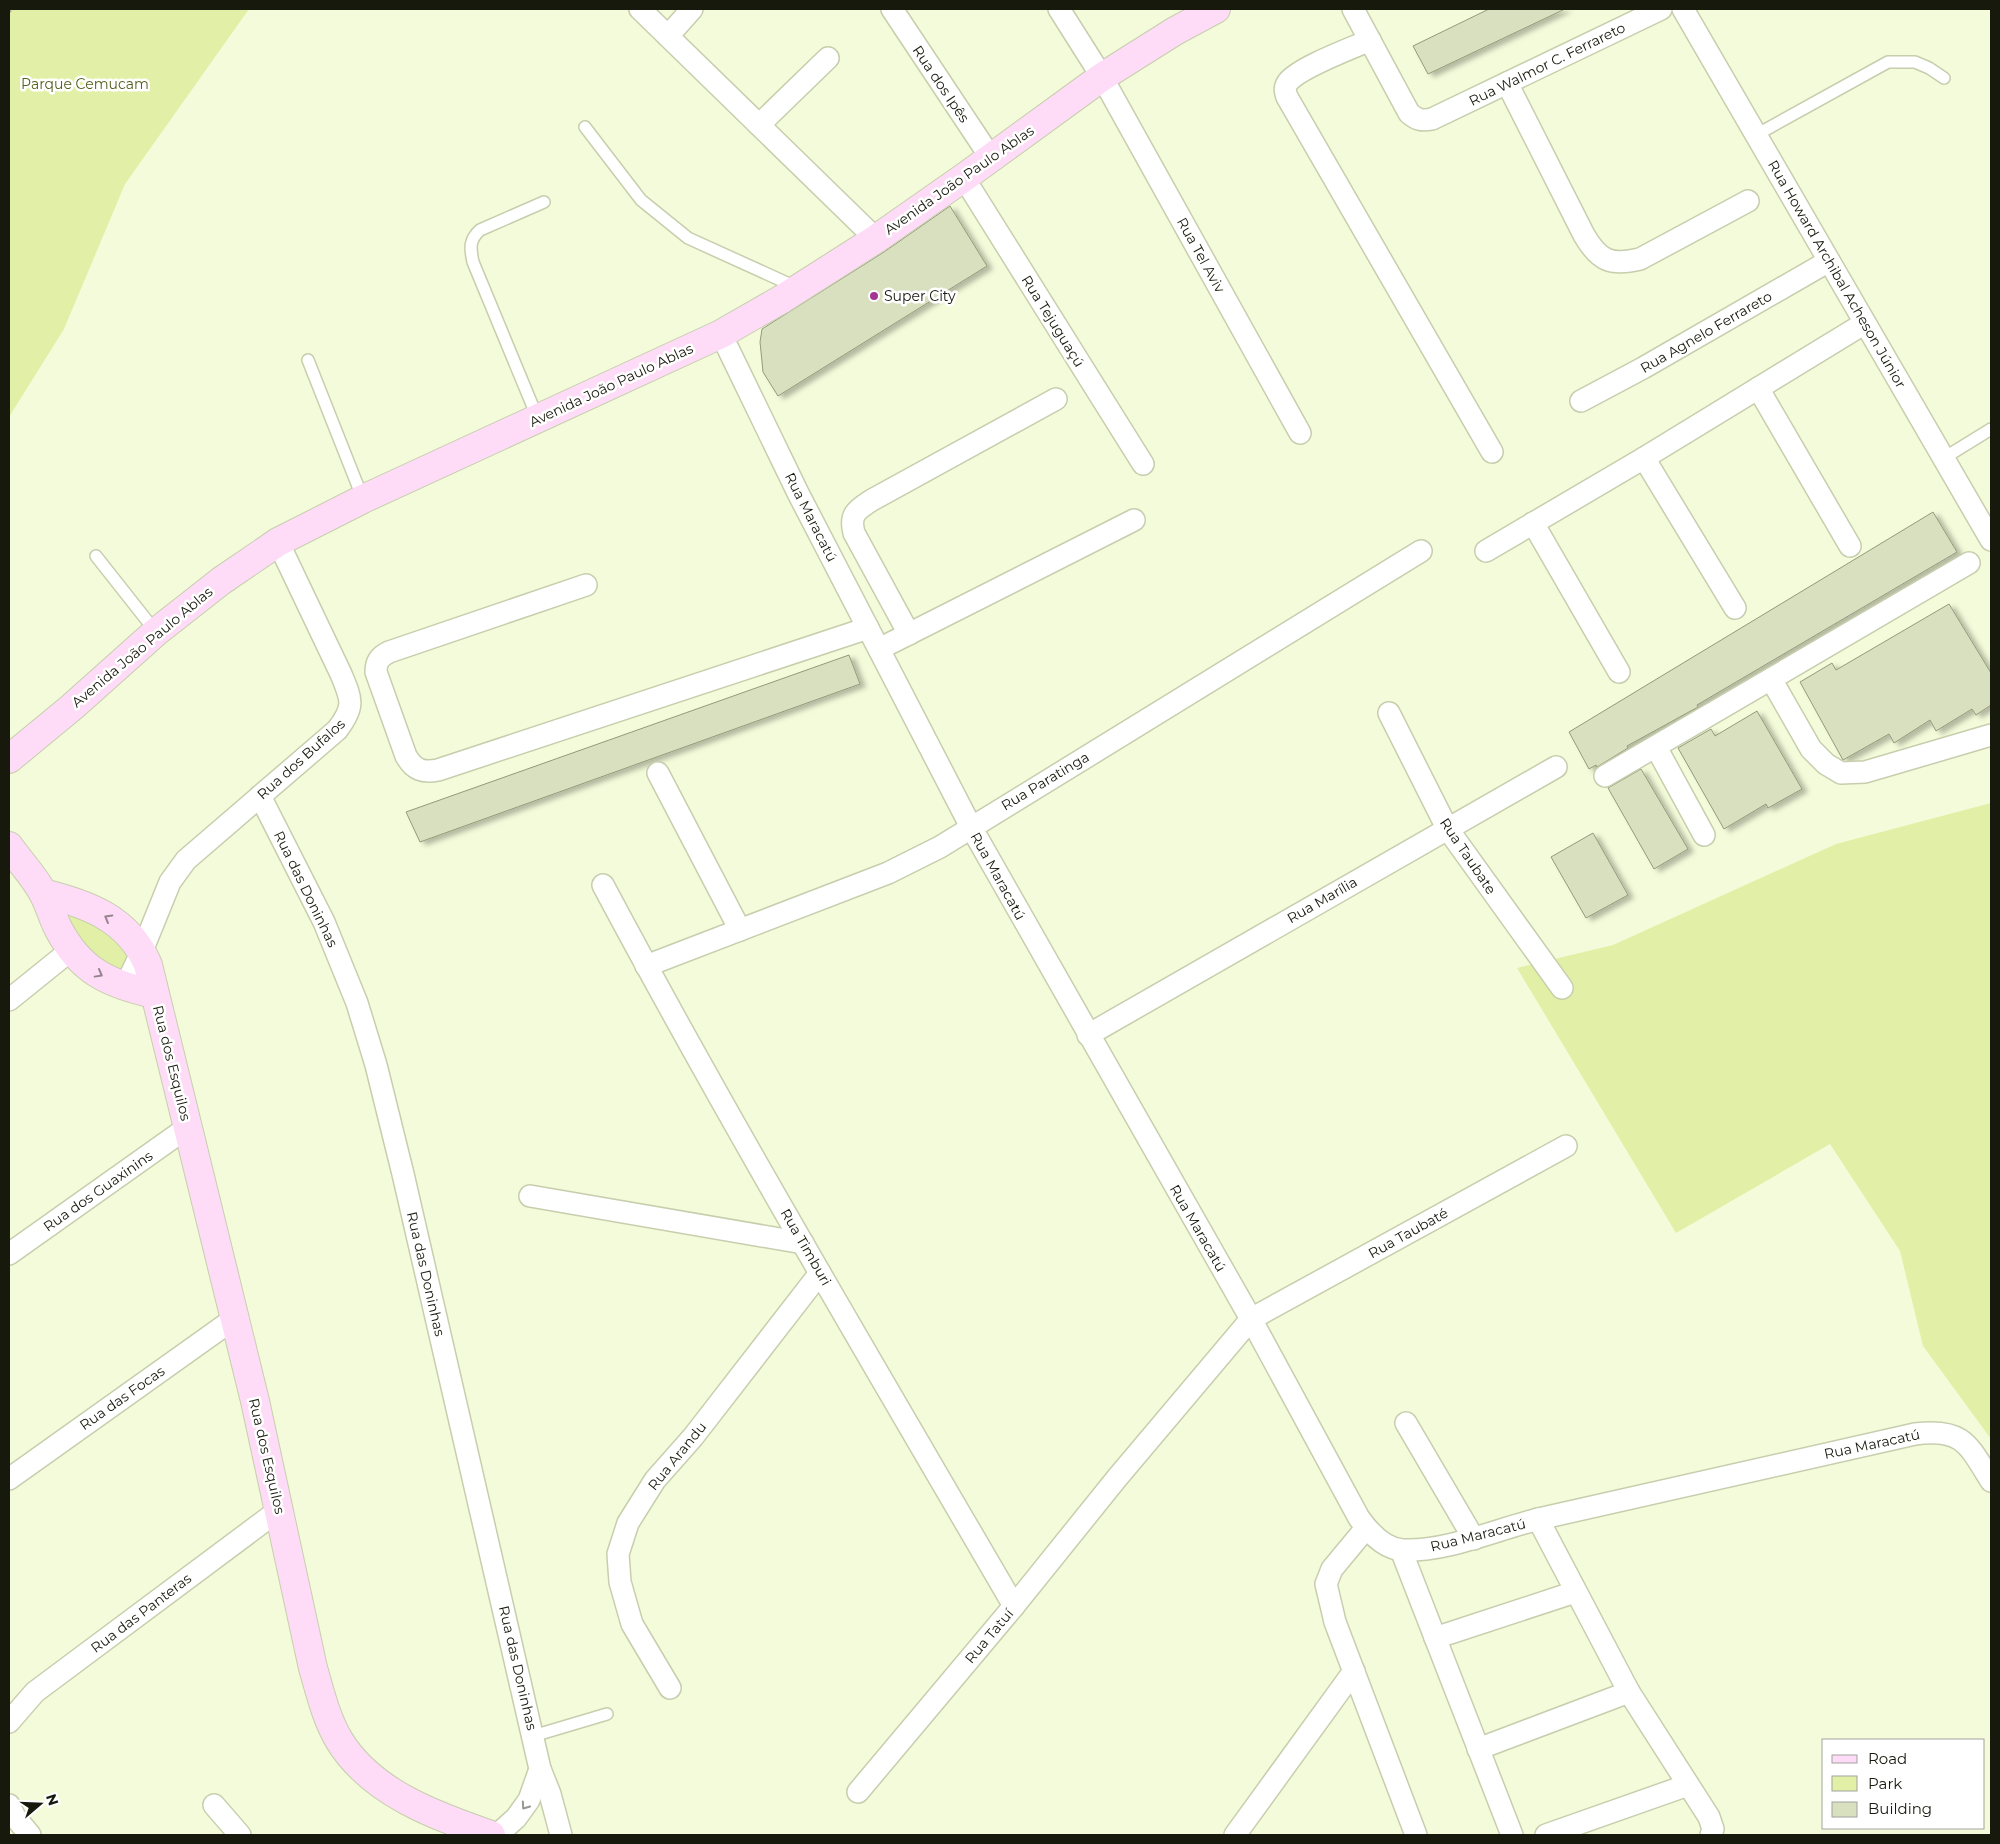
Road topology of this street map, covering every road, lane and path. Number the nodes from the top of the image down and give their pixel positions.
1 (12, 9) edge
2 (640, 9) edge
3 (692, 9) edge
4 (892, 9) edge
5 (1059, 9) edge
6 (1216, 9) edge
7 (1353, 9) edge
8 (1661, 9) edge
9 (1683, 9) edge
10 (9, 12) edge
11 (668, 36) junction
12 (1370, 40) junction
13 (828, 58) dead end
14 (1102, 77) junction
15 (1944, 78) dead end
16 (1507, 83) junction
17 (759, 125) junction
18 (585, 127) dead end
19 (1756, 135) junction
20 (991, 158) junction
21 (964, 178) junction
22 (1748, 201) dead end
23 (544, 202) dead end
24 (876, 239) junction
25 (1829, 261) junction
26 (799, 288) junction
27 (1865, 323) junction
28 (721, 334) junction
29 (308, 360) dead end
30 (1758, 388) junction
31 (1056, 399) dead end
32 (1581, 401) dead end
33 (538, 419) junction
34 (1991, 429) edge
35 (1300, 433) dead end
36 (1492, 452) dead end
37 (1644, 458) junction
38 (1944, 458) junction
39 (1143, 464) dead end
40 (363, 500) junction
41 (1134, 520) dead end
42 (1533, 523) junction
43 (1991, 540) edge
44 (278, 542) junction
45 (1850, 546) dead end
46 (1422, 551) dead end
47 (1486, 551) dead end
48 (96, 556) dead end
49 (1969, 563) dead end
50 (586, 585) dead end
51 (1735, 608) dead end
52 (868, 628) junction
53 (156, 632) junction
54 (909, 634) junction
55 (879, 649) junction
56 (1619, 672) dead end
57 (1771, 679) junction
58 (1389, 714) dead end
59 (1991, 736) edge
60 (1656, 748) junction
61 (9, 758) edge
62 (1556, 767) dead end
63 (658, 772) dead end
64 (1605, 776) dead end
65 (260, 796) junction
66 (971, 827) junction
67 (1447, 828) junction
68 (1704, 835) dead end
69 (9, 846) edge
70 (603, 885) dead end
71 (43, 893) junction
72 (740, 930) junction
73 (71, 950) junction
74 (142, 951) junction
75 (646, 966) junction
76 (125, 987) junction
77 (1562, 988) dead end
78 (154, 994) junction
79 (9, 1000) edge
80 (1088, 1035) junction
81 (188, 1127) junction
82 (1566, 1146) dead end
83 (530, 1196) dead end
84 (803, 1243) junction
85 (9, 1254) edge
86 (820, 1273) junction
87 (235, 1318) junction
88 (1251, 1319) junction
89 (1406, 1424) dead end
90 (9, 1479) edge
91 (1991, 1481) edge
92 (279, 1510) junction
93 (1538, 1519) junction
94 (1366, 1528) junction
95 (1474, 1538) junction
96 (1401, 1550) junction
97 (1576, 1592) junction
98 (1014, 1606) junction
99 (1435, 1638) junction
100 (1354, 1671) junction
101 (670, 1688) dead end
102 (1630, 1692) junction
103 (606, 1714) dead end
104 (9, 1722) edge
105 (533, 1736) junction
106 (1478, 1749) junction
107 (540, 1769) junction
108 (1688, 1785) junction
109 (858, 1792) dead end
110 (9, 1805) edge
111 (214, 1805) dead end
112 (474, 1832) edge
113 (30, 1835) edge
114 (240, 1835) edge
115 (497, 1835) edge
116 (561, 1835) edge
117 (1235, 1835) edge
118 (1416, 1835) edge
119 (1512, 1835) edge
120 (1546, 1835) edge
121 (1711, 1835) edge

1 - 10 path
2 - 11 street
3 - 11 street
4 - 20 street, Rua dos Ipês
5 - 14 street, Rua Tel Aviv
6 - 14 street, Avenida João Paulo Ablas
7 - 12 street
8 - 16 street, Rua Walmor C. Ferrareto
9 - 19 street, Rua Howard Archibal Acheson Júnior
11 - 17 street
12 - 16 street, Rua Walmor C. Ferrareto
12 - 36 street
13 - 17 street
14 - 20 street, Avenida João Paulo Ablas
14 - 35 street, Rua Tel Aviv
15 - 19 lane
16 - 22 street
17 - 24 street
18 - 26 lane
19 - 25 street, Rua Howard Archibal Acheson Júnior
20 - 21 street, Avenida João Paulo Ablas
21 - 24 street, Avenida João Paulo Ablas
21 - 39 street, Rua Tejuguaçú
23 - 33 lane
24 - 26 street, Avenida João Paulo Ablas
25 - 27 street, Rua Howard Archibal Acheson Júnior
25 - 32 street, Rua Agnelo Ferrareto
26 - 28 street, Avenida João Paulo Ablas
27 - 30 street
27 - 38 street, Rua Howard Archibal Acheson Júnior
28 - 33 street, Avenida João Paulo Ablas
28 - 52 street, Rua Maracatú
29 - 40 lane
30 - 37 street
30 - 45 street
31 - 54 street
33 - 40 street, Avenida João Paulo Ablas
34 - 38 lane
37 - 42 street
37 - 51 street
38 - 43 street, Rua Howard Archibal Acheson Júnior
40 - 44 street, Avenida João Paulo Ablas
41 - 54 street
42 - 47 street
42 - 56 street
44 - 53 street, Avenida João Paulo Ablas
44 - 65 street, Rua dos Bufalos
46 - 66 street, Rua Paratinga
48 - 53 lane
49 - 57 street
50 - 52 street
52 - 55 street, Rua Maracatú
53 - 61 street, Avenida João Paulo Ablas
54 - 55 street
55 - 66 street, Rua Maracatú
57 - 59 street
57 - 60 street
58 - 67 street, Rua Taubate
60 - 64 street
60 - 68 street
62 - 67 street, Rua Marília
63 - 72 street
65 - 74 street, Rua dos Bufalos
65 - 105 street, Rua das Doninhas
66 - 72 street, Rua Paratinga
66 - 80 street, Rua Maracatú
67 - 77 street, Rua Taubate
67 - 80 street, Rua Marília
69 - 71 street, Rua dos Esquilos
70 - 75 street, Rua Timburi
71 - 73 street, Rua dos Esquilos
74 -> 71 street, Rua dos Esquilos
72 - 75 street, Rua Paratinga
73 -> 76 street, Rua dos Esquilos
73 - 79 street
74 - 76 street, Rua dos Bufalos
74 - 78 street, Rua dos Esquilos
75 - 84 street, Rua Timburi
76 - 78 street, Rua dos Esquilos
78 - 81 street, Rua dos Esquilos
80 - 88 street, Rua Maracatú
81 - 85 street, Rua dos Guaxinins
81 - 87 street, Rua dos Esquilos
82 - 88 street, Rua Taubaté
83 - 84 street
84 - 86 street, Rua Timburi
86 - 98 street, Rua Timburi
86 - 101 street, Rua Arandu
87 - 90 street, Rua das Focas
87 - 92 street, Rua dos Esquilos
88 - 94 street, Rua Maracatú
88 - 98 street, Rua Tatuí
89 - 95 street
91 - 93 street, Rua Maracatú
92 - 104 street, Rua das Panteras
92 - 112 street, Rua dos Esquilos
93 - 95 street, Rua Maracatú
93 - 97 street
94 - 96 street, Rua Maracatú
94 - 100 street
95 - 96 street, Rua Maracatú
96 - 99 street
97 - 99 street
97 - 102 street
98 - 109 street, Rua Tatuí
99 - 106 street
100 - 117 street
100 - 118 street
102 - 106 street
102 - 108 street
103 - 105 lane
105 - 107 street, Rua das Doninhas
106 - 119 street
107 -> 115 street
107 - 116 street, Rua das Doninhas
108 - 120 street
108 - 121 street
110 - 113 street
111 - 114 street

